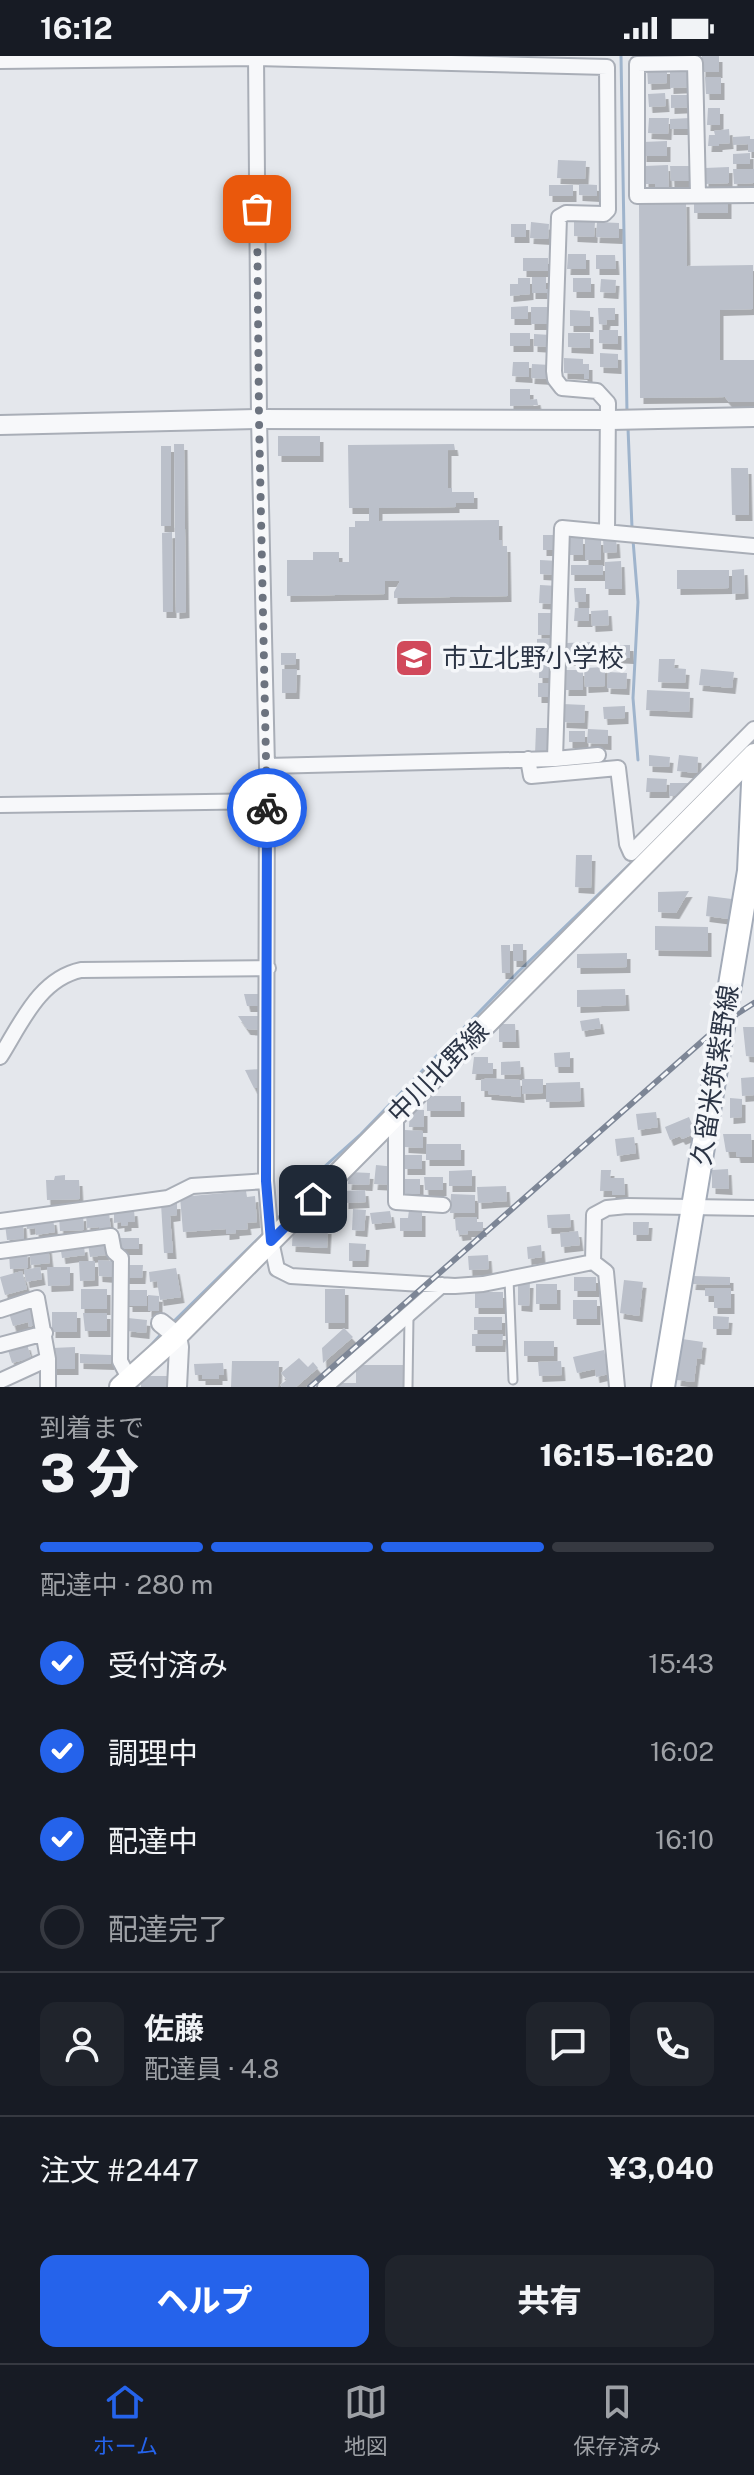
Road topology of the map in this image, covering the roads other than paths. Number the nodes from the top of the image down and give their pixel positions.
1 (256, 57) edge
2 (0, 61) edge
3 (698, 195) junction
4 (754, 195) edge
5 (754, 417) edge
6 (259, 419) junction
7 (610, 420) junction
8 (0, 425) edge
9 (607, 532) junction
10 (754, 546) edge
11 (754, 729) edge
12 (754, 754) edge
13 (598, 755) dead end
14 (528, 759) junction
15 (555, 759) junction
16 (754, 762) edge
17 (267, 766) junction
18 (267, 801) junction
19 (0, 805) edge
20 (268, 968) junction
21 (0, 1057) edge
22 (396, 1114) junction
23 (266, 1181) junction
24 (443, 1205) dead end
25 (694, 1208) junction
26 (754, 1208) edge
27 (0, 1221) edge
28 (270, 1230) junction
29 (0, 1251) edge
30 (593, 1262) junction
31 (509, 1279) junction
32 (442, 1285) junction
33 (0, 1310) edge
34 (409, 1314) junction
35 (170, 1330) junction
36 (45, 1333) junction
37 (0, 1345) edge
38 (48, 1359) junction
39 (513, 1380) dead end
40 (0, 1381) edge
41 (124, 1382) edge
42 (48, 1387) edge
43 (177, 1387) edge
44 (325, 1387) edge
45 (408, 1387) edge
46 (617, 1387) edge
47 (663, 1387) edge

1 - 2 street
1 - 6 street
1 - 7 street
3 - 3 street
3 - 4 street
5 - 7 street
6 - 7 street
6 - 8 street
6 - 17 street
7 - 9 street
9 - 10 street
9 - 15 street
11 - 14 street
12 - 22 main road, 中川北野線
13 - 15 street
14 - 15 street
14 - 17 street
16 - 25 main road, 久留米筑紫野線
17 - 18 street
18 - 19 street
18 - 20 street
20 - 21 street
20 - 23 street
22 - 24 street
22 - 28 main road, 中川北野線
23 - 27 street
23 - 28 street
25 - 26 street
25 - 30 street
25 - 47 main road, 久留米筑紫野線
28 - 32 street
28 - 35 main road, 中川北野線
29 - 41 street
30 - 31 street
30 - 46 street
31 - 32 street
31 - 39 lane
32 - 34 street
33 - 36 street
34 - 44 street
34 - 45 lane
35 - 41 main road, 中川北野線
35 - 43 street
36 - 37 street
36 - 38 street
38 - 40 street
38 - 42 street

